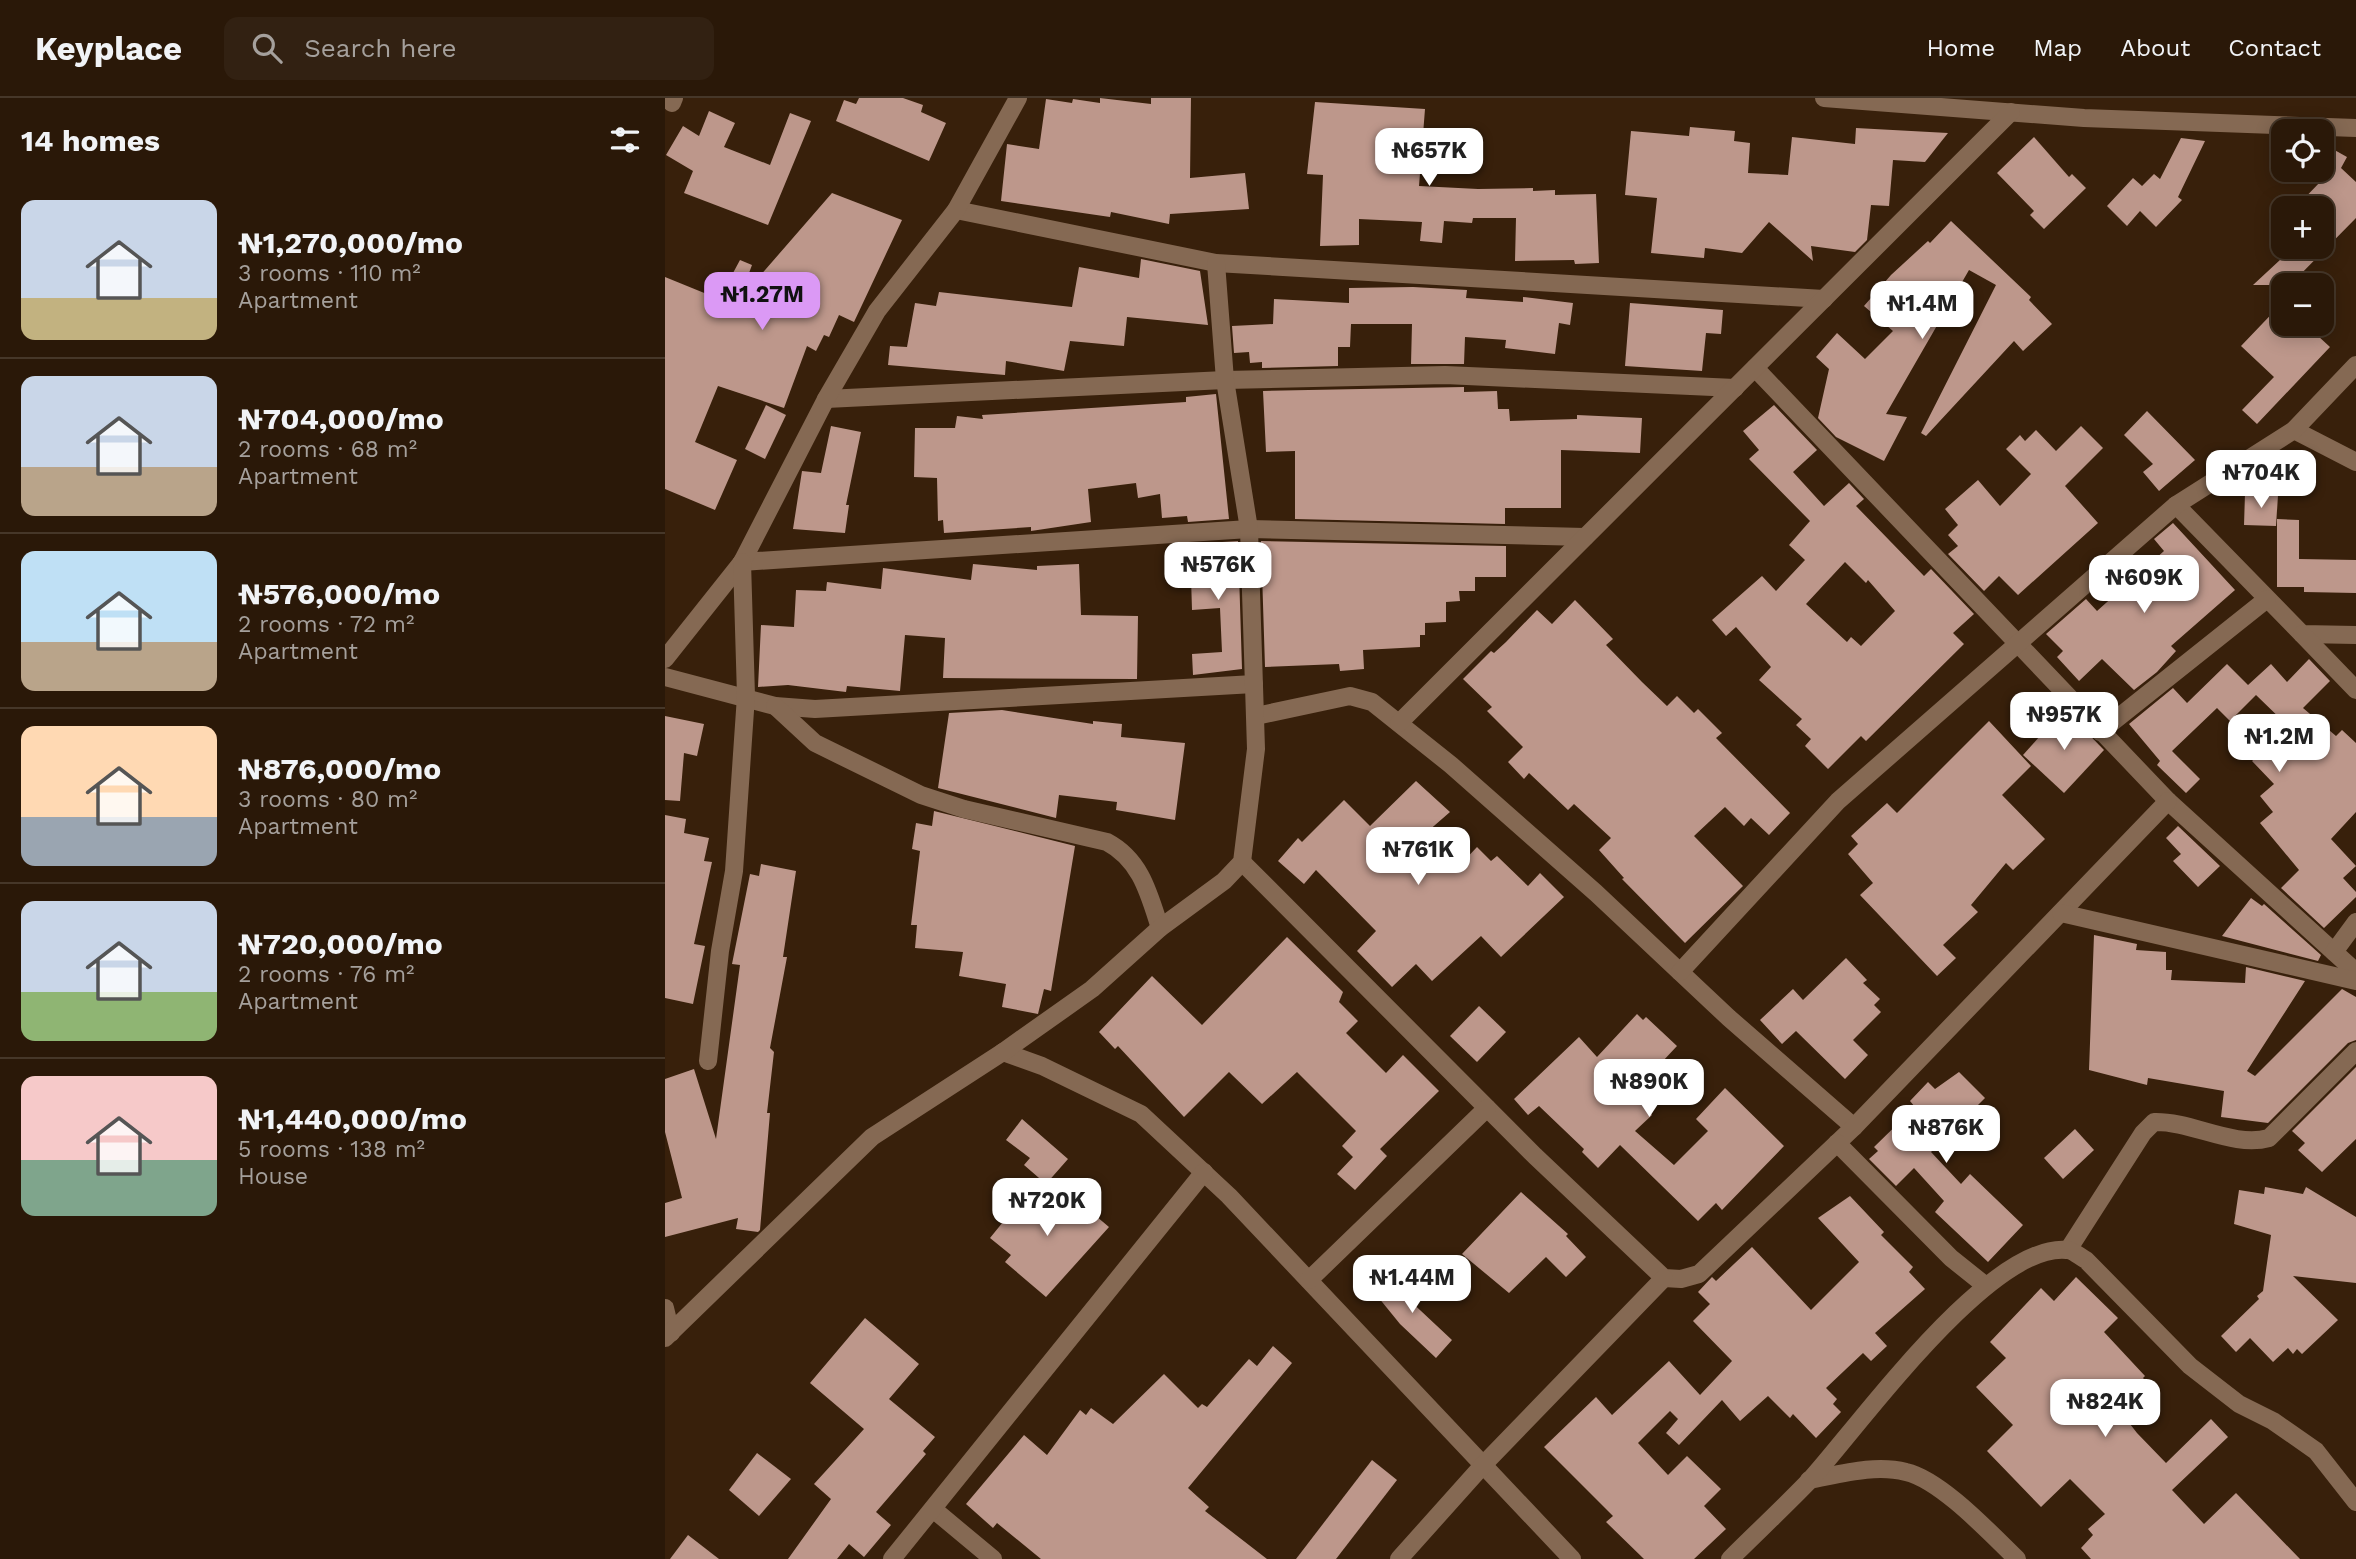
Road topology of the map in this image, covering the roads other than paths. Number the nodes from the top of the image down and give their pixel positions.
1 (1018, 98) edge
2 (1824, 98) edge
3 (1840, 98) edge
4 (2011, 112) junction
5 (2356, 128) edge
6 (956, 210) junction
7 (1216, 263) junction
8 (1824, 299) junction
9 (2356, 365) edge
10 (1755, 368) junction
11 (1225, 380) junction
12 (1735, 388) junction
13 (826, 399) junction
14 (2294, 430) junction
15 (2356, 462) edge
16 (2176, 505) junction
17 (1249, 529) junction
18 (1585, 537) junction
19 (742, 562) junction
20 (2267, 599) junction
21 (2302, 634) junction
22 (2356, 635) edge
23 (2021, 644) junction
24 (665, 659) edge
25 (665, 677) edge
26 (1254, 684) junction
27 (2356, 690) edge
28 (745, 696) junction
29 (775, 706) junction
30 (1256, 716) junction
31 (1399, 723) junction
32 (2100, 732) junction
33 (2168, 801) junction
34 (1242, 862) junction
35 (2061, 914) junction
36 (2356, 922) edge
37 (1160, 928) junction
38 (2334, 952) junction
39 (1680, 972) junction
40 (2356, 972) edge
41 (2356, 981) edge
42 (2356, 1051) edge
43 (1003, 1052) junction
44 (708, 1061) dead end
45 (1487, 1108) junction
46 (1854, 1127) junction
47 (1837, 1143) junction
48 (1204, 1172) junction
49 (2068, 1250) junction
50 (1664, 1278) junction
51 (1309, 1280) junction
52 (1986, 1286) junction
53 (665, 1308) edge
54 (668, 1336) edge
55 (1484, 1464) junction
56 (1809, 1480) junction
57 (2356, 1502) edge
58 (933, 1509) junction
59 (892, 1559) edge
60 (993, 1559) edge
61 (1399, 1559) edge
62 (1572, 1559) edge
63 (1730, 1559) edge
64 (2017, 1559) edge

1 - 6 street
2 - 3 street
3 - 4 street
4 - 5 street
4 - 8 street
6 - 7 street
6 - 13 street
7 - 8 street
7 - 11 street
8 - 10 street
9 - 14 street
10 - 12 street
10 - 23 street
11 - 12 street
11 - 13 street
11 - 17 street
12 - 18 street
13 - 19 street
14 - 15 street
14 - 16 street
16 - 20 street
16 - 23 street
17 - 18 street
17 - 19 street
17 - 26 street
18 - 31 street
19 - 24 street
19 - 28 street
20 - 21 street
20 - 32 street
21 - 22 street
21 - 27 street
23 - 32 street
23 - 39 street
25 - 28 street
26 - 29 street
26 - 30 street
28 - 29 street
28 - 44 street
29 - 37 street
30 - 31 street
30 - 34 street
31 - 39 street
32 - 33 street
33 - 35 street
33 - 38 street
34 - 37 street
34 - 45 street
35 - 41 street
35 - 46 street
36 - 38 street
37 - 43 street
38 - 40 street
39 - 46 street
42 - 49 street
43 - 48 street
43 - 54 street
45 - 50 street
45 - 51 street
46 - 47 street
47 - 50 street
47 - 52 street
48 - 51 street
48 - 58 street
49 - 52 street
49 - 57 street
50 - 55 street
51 - 55 street
52 - 56 street
53 - 54 street
55 - 61 street
55 - 62 street
56 - 63 street
56 - 64 street
58 - 59 street
58 - 60 street

